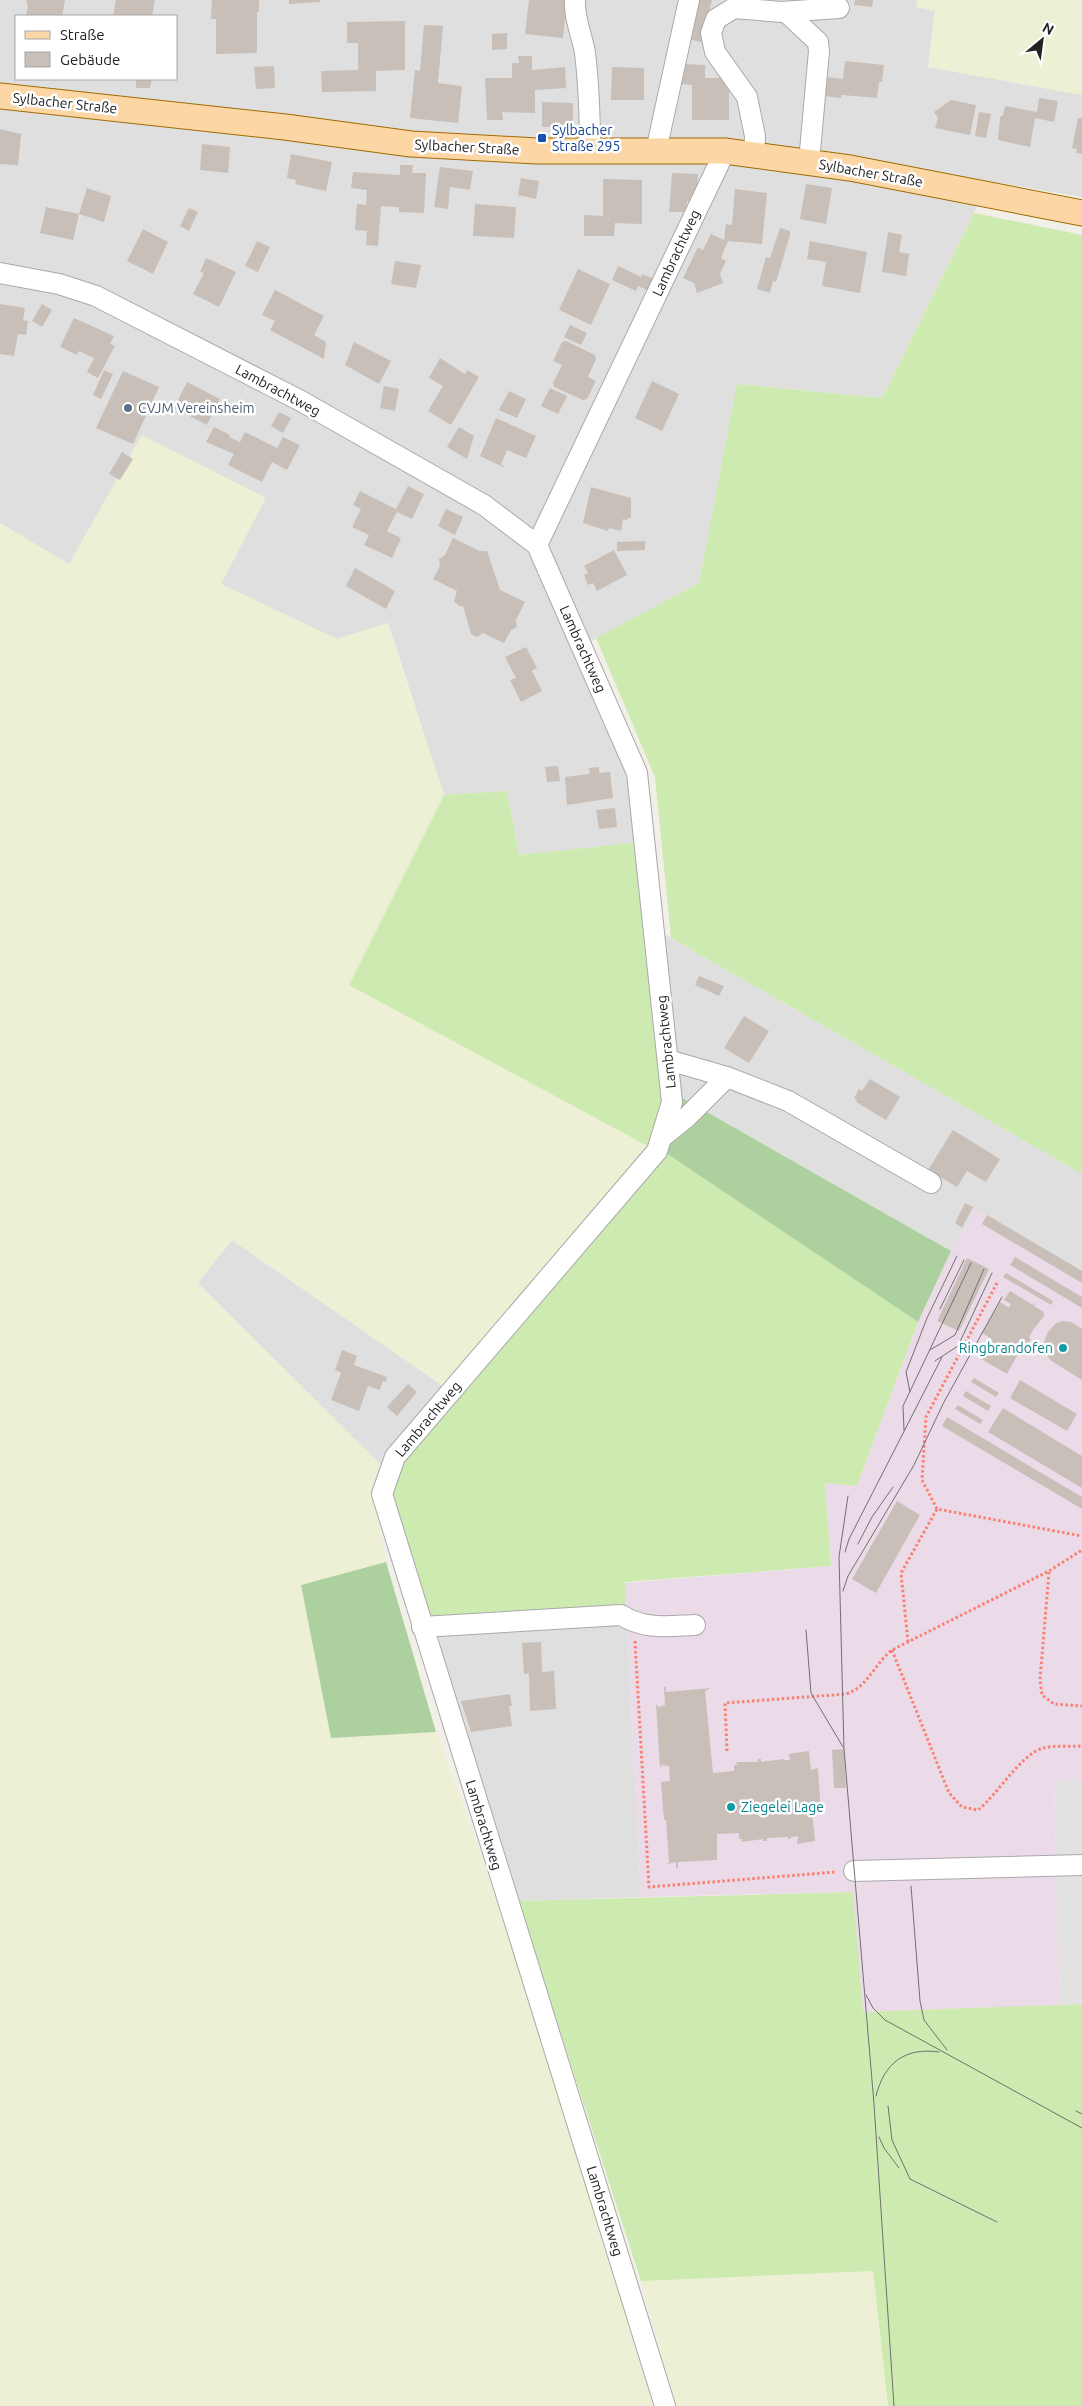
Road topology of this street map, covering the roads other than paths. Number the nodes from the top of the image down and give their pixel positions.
1 (576, 0) edge
2 (689, 0) edge
3 (839, 8) dead end
4 (786, 12) junction
5 (0, 96) edge
6 (590, 151) junction
7 (656, 151) junction
8 (725, 151) junction
9 (754, 155) junction
10 (809, 162) junction
11 (1082, 213) edge
12 (0, 273) edge
13 (538, 545) junction
14 (668, 1060) junction
15 (727, 1077) junction
16 (661, 1138) junction
17 (931, 1184) dead end
18 (695, 1625) dead end
19 (422, 1627) junction
20 (1082, 1864) edge
21 (854, 1871) road end
22 (666, 2406) edge

1 - 6 street
2 - 7 street
3 - 4 street
4 - 9 street
4 - 10 street
5 - 6 main road, Sylbacher Straße
6 - 7 main road, Sylbacher Straße
7 - 8 main road, Sylbacher Straße
8 - 9 main road, Sylbacher Straße
8 - 13 street, Lambrachtweg
9 - 10 main road, Sylbacher Straße
10 - 11 main road, Sylbacher Straße
12 - 13 street, Lambrachtweg
13 - 14 street, Lambrachtweg
14 - 15 street
14 - 16 street, Lambrachtweg
15 - 16 street
15 - 17 street
16 - 19 street, Lambrachtweg
18 - 19 street
19 - 22 street, Lambrachtweg
20 - 21 street

